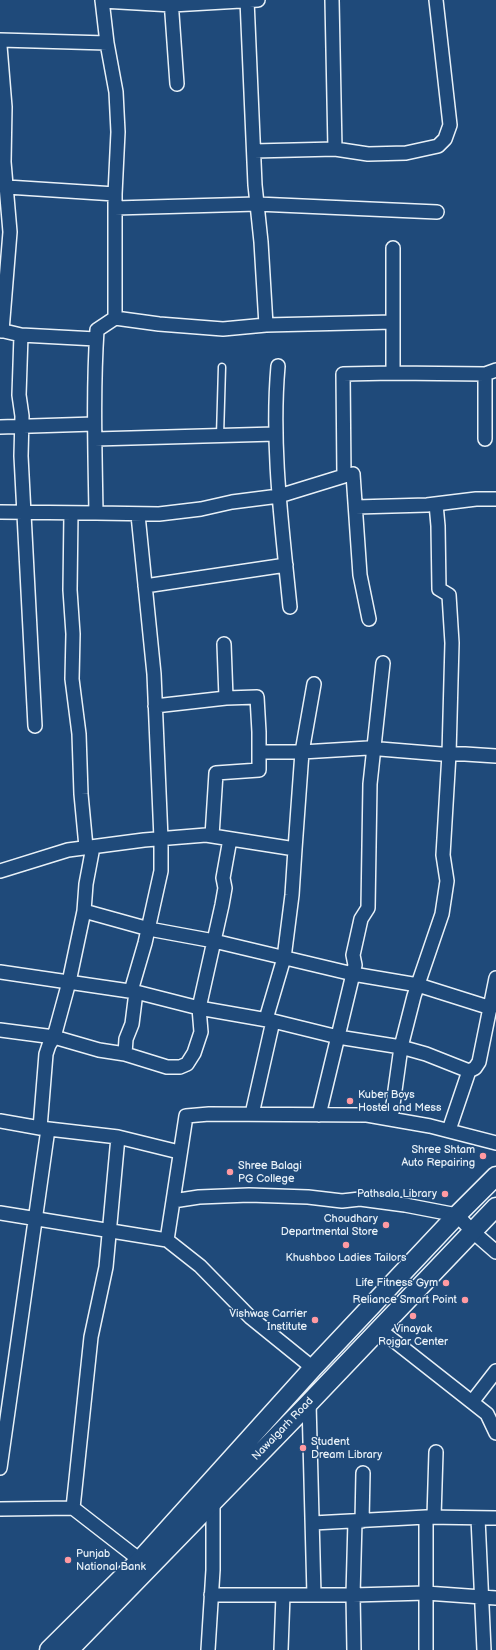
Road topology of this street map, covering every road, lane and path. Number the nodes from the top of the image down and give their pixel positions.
1 (102, 0) edge
2 (247, 0) edge
3 (258, 0) edge
4 (332, 0) edge
5 (436, 0) edge
6 (172, 2) edge
7 (0, 40) edge
8 (107, 43) junction
9 (0, 46) edge
10 (177, 84) dead end
11 (2, 143) edge
12 (335, 149) junction
13 (254, 151) junction
14 (7, 187) junction
15 (115, 194) junction
16 (257, 204) junction
17 (115, 208) junction
18 (437, 212) dead end
19 (5, 216) edge
20 (393, 248) dead end
21 (115, 318) junction
22 (393, 322) junction
23 (266, 325) junction
24 (1, 330) edge
25 (21, 335) junction
26 (96, 339) junction
27 (278, 366) dead end
28 (222, 367) dead end
29 (491, 372) edge
30 (393, 373) junction
31 (94, 424) junction
32 (0, 427) edge
33 (22, 427) junction
34 (275, 434) junction
35 (220, 436) junction
36 (95, 439) junction
37 (485, 439) dead end
38 (344, 476) junction
39 (279, 496) junction
40 (496, 499) edge
41 (436, 504) junction
42 (356, 507) junction
43 (0, 512) edge
44 (24, 512) junction
45 (71, 512) junction
46 (96, 513) junction
47 (138, 515) junction
48 (286, 565) junction
49 (145, 586) junction
50 (290, 607) dead end
51 (369, 619) dead end
52 (224, 644) dead end
53 (383, 664) dead end
54 (314, 684) dead end
55 (226, 698) junction
56 (155, 706) junction
57 (35, 726) dead end
58 (374, 749) junction
59 (259, 752) junction
60 (302, 752) junction
61 (449, 754) junction
62 (496, 756) edge
63 (212, 836) junction
64 (161, 839) junction
65 (230, 839) junction
66 (90, 847) junction
67 (295, 849) junction
68 (0, 872) edge
69 (84, 911) junction
70 (149, 928) junction
71 (214, 942) junction
72 (284, 958) junction
73 (0, 972) edge
74 (354, 974) junction
75 (496, 978) edge
76 (69, 982) junction
77 (418, 985) junction
78 (133, 991) junction
79 (199, 1008) junction
80 (490, 1008) junction
81 (270, 1020) junction
82 (0, 1030) edge
83 (54, 1037) junction
84 (338, 1037) junction
85 (401, 1047) junction
86 (125, 1054) junction
87 (469, 1071) junction
88 (252, 1114) junction
89 (319, 1115) junction
90 (391, 1119) junction
91 (0, 1121) edge
92 (44, 1129) junction
93 (449, 1130) junction
94 (118, 1137) junction
95 (496, 1143) edge
96 (179, 1152) junction
97 (496, 1176) edge
98 (173, 1201) junction
99 (496, 1207) edge
100 (0, 1213) edge
101 (457, 1215) junction
102 (35, 1217) junction
103 (109, 1230) junction
104 (472, 1231) junction
105 (167, 1240) junction
106 (496, 1252) edge
107 (379, 1330) junction
108 (313, 1368) junction
109 (496, 1371) edge
110 (472, 1402) junction
111 (309, 1403) junction
112 (496, 1433) edge
113 (436, 1452) dead end
114 (0, 1468) edge
115 (363, 1473) dead end
116 (213, 1502) junction
117 (74, 1508) junction
118 (0, 1509) edge
119 (430, 1517) junction
120 (478, 1518) junction
121 (496, 1518) edge
122 (358, 1521) junction
123 (313, 1523) junction
124 (140, 1560) junction
125 (426, 1593) junction
126 (211, 1595) junction
127 (283, 1595) junction
128 (314, 1595) junction
129 (353, 1596) junction
130 (482, 1598) junction
131 (496, 1598) edge
132 (49, 1650) edge
133 (69, 1650) edge
134 (208, 1650) edge
135 (281, 1650) edge
136 (354, 1650) edge
137 (426, 1650) edge
138 (484, 1650) edge

1 - 6 street
1 - 8 street
2 - 3 street
2 - 6 street
2 - 13 street
4 - 12 street
5 - 12 street
6 - 10 street
7 - 8 street
8 - 15 street
9 - 11 street
11 - 14 street
12 - 13 street
13 - 16 street
14 - 15 street
14 - 19 street
15 - 17 street
16 - 17 street
16 - 18 street
16 - 23 street
17 - 21 street
19 - 24 street
20 - 22 street
21 - 23 street
21 - 26 street
22 - 23 street
22 - 30 street
24 - 25 street
25 - 26 street
25 - 33 street
26 - 31 street
27 - 34 street
28 - 35 lane
29 - 30 street
29 - 37 street
30 - 38 street
31 - 33 street
31 - 36 street
32 - 33 street
33 - 44 street
34 - 35 street
34 - 39 street
35 - 36 street
36 - 46 street
38 - 39 street
38 - 42 street
39 - 47 street
39 - 48 street
40 - 41 street
41 - 42 street
41 - 61 street
42 - 51 street
43 - 44 street
44 - 45 street
44 - 57 street
45 - 46 street
45 - 66 street
46 - 47 street
47 - 49 street
48 - 49 street
48 - 50 street
49 - 56 street
52 - 55 street
53 - 58 street
54 - 60 street
55 - 56 street
55 - 59 street
56 - 64 street
58 - 60 street
58 - 61 street
58 - 74 street
59 - 60 street
59 - 63 street
60 - 67 street
61 - 62 street
61 - 77 street
63 - 64 street
63 - 65 street
64 - 66 street
64 - 70 street
65 - 67 street
65 - 71 street
66 - 68 street
66 - 69 street
67 - 72 street
69 - 70 street
69 - 76 street
70 - 71 street
70 - 78 street
71 - 72 street
71 - 79 street
72 - 74 street
72 - 81 street
73 - 76 street
74 - 77 street
74 - 84 street
75 - 80 street
76 - 78 street
76 - 83 street
77 - 80 street
77 - 85 street
78 - 79 street
78 - 86 street
79 - 81 street
79 - 86 street
80 - 87 street
81 - 84 street
81 - 88 street
82 - 83 street
83 - 86 street
83 - 92 street
84 - 85 street
84 - 89 street
85 - 87 street
85 - 90 street
87 - 93 street
88 - 89 street
88 - 96 street
89 - 90 street
90 - 93 street
91 - 92 street
92 - 94 street
92 - 102 street
93 - 95 street
94 - 96 street
94 - 103 street
96 - 98 street
97 - 101 street
98 - 101 street
98 - 105 street
99 - 104 street, Nawalgarh Road
100 - 102 street
101 - 104 street
101 - 108 street
102 - 103 street
102 - 114 street
103 - 105 street
103 - 117 street
104 - 106 street
104 - 107 street, Nawalgarh Road
105 - 108 street
107 - 110 street
107 - 111 street, Nawalgarh Road
108 - 124 street
109 - 110 street
110 - 112 street
111 - 116 street, Nawalgarh Road
111 - 123 street
113 - 119 street
115 - 122 street
116 - 126 street
116 - 133 street, Nawalgarh Road
117 - 118 street
117 - 124 street
119 - 120 street
119 - 122 street
119 - 125 street
120 - 121 street
120 - 130 street
122 - 123 street
122 - 129 street
123 - 128 street
124 - 132 street
125 - 129 street
125 - 130 street
125 - 137 street
126 - 127 street
126 - 134 street
127 - 128 street
127 - 135 street
128 - 129 street
129 - 136 street
130 - 131 street
130 - 138 street

